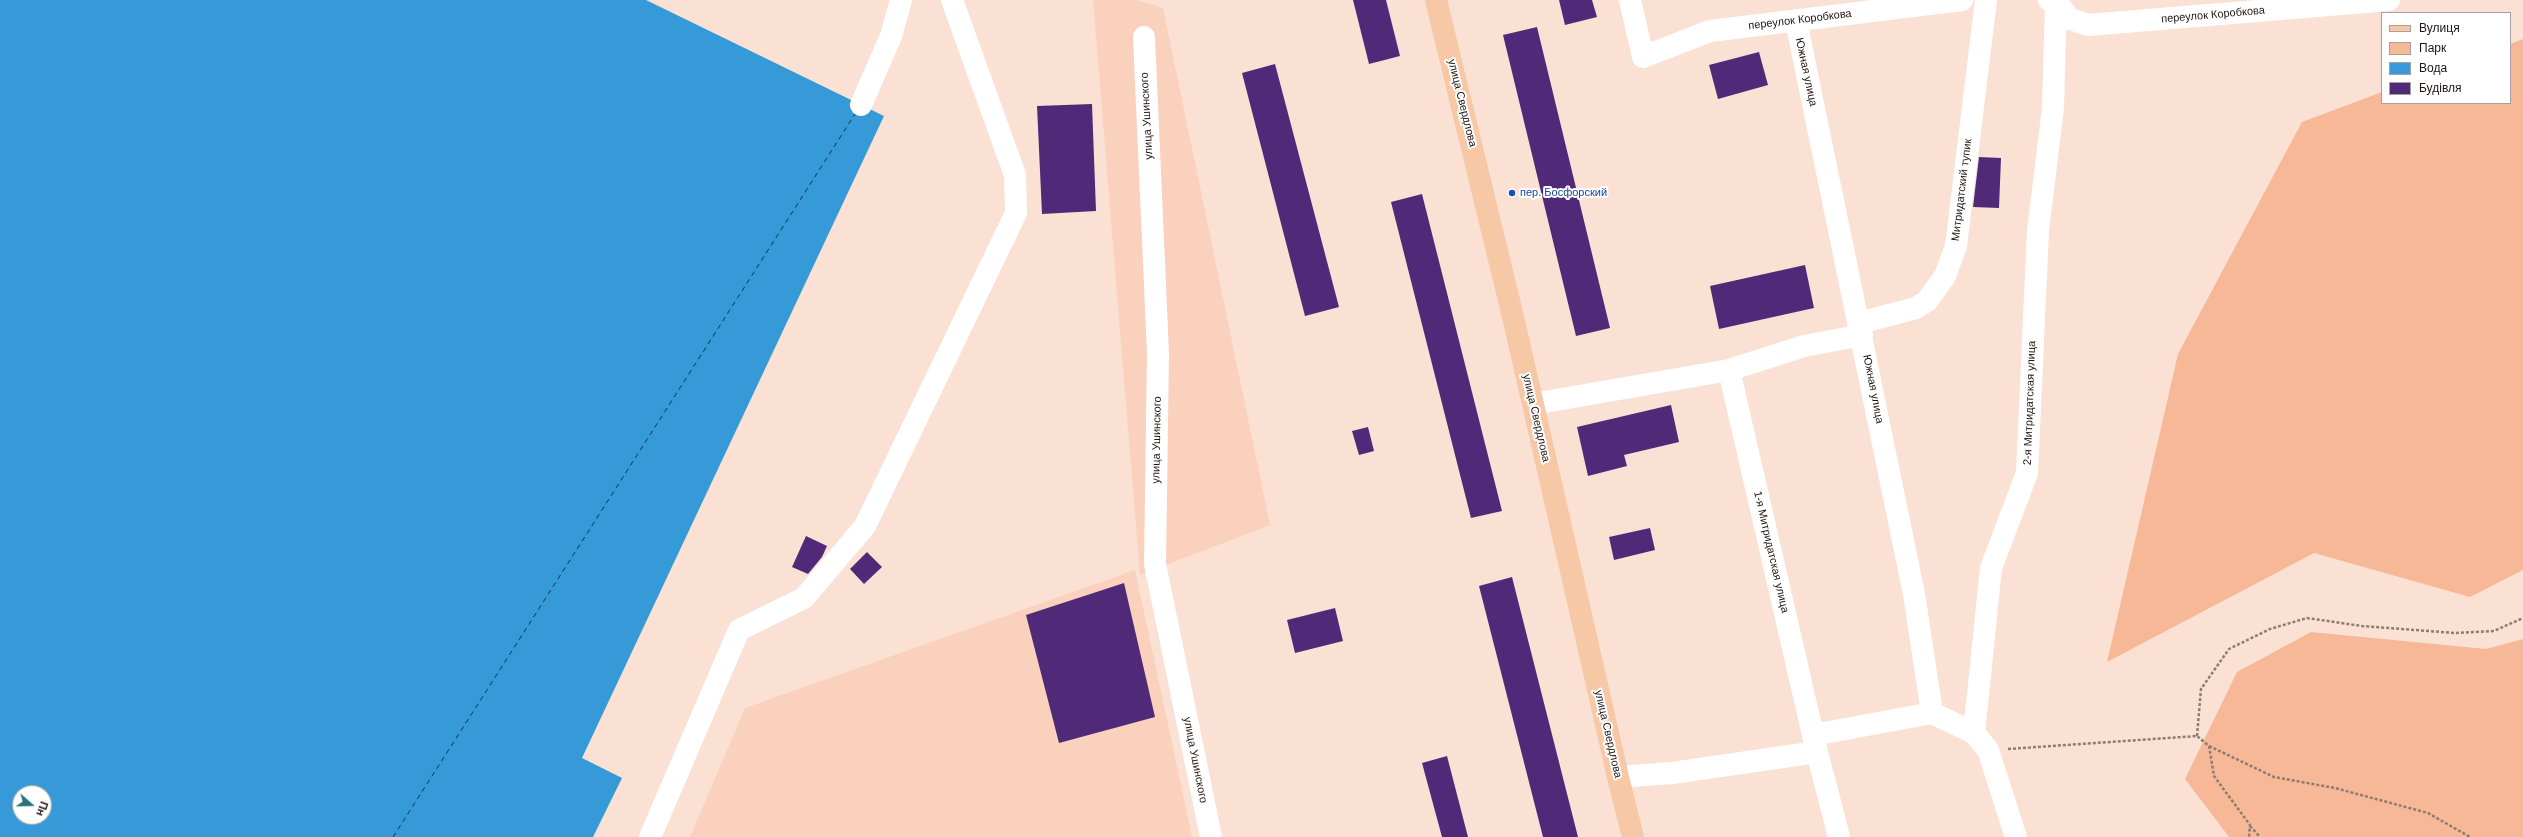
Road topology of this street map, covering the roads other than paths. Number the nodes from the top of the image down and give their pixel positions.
1 (901, 0) edge
2 (952, 0) edge
3 (1436, 0) edge
4 (1630, 0) edge
5 (1962, 0) edge
6 (1986, 0) edge
7 (2046, 0) edge
8 (2056, 0) edge
9 (2389, 0) edge
10 (1796, 21) junction
11 (1144, 37) dead end
12 (861, 105) dead end
13 (1860, 329) junction
14 (1729, 370) junction
15 (1533, 404) junction
16 (1932, 713) junction
17 (1974, 733) junction
18 (1815, 743) junction
19 (1618, 777) junction
20 (650, 837) edge
21 (1210, 837) edge
22 (1634, 837) edge
23 (1839, 837) edge
24 (2016, 837) edge

1 - 12 street
2 - 20 street
3 - 15 main road, улица Свердлова
4 - 10 street, переулок Коробкова
5 - 10 street, переулок Коробкова
6 - 13 street, Митридатский тупик
7 - 8 street
8 - 9 street, переулок Коробкова
8 - 17 street, 2-я Митридатская улица
10 - 13 street, Южная улица
11 - 21 street, улица Ушинского
13 - 14 street, Митридатский тупик
13 - 16 street, Южная улица
14 - 15 street, Митридатский тупик
14 - 18 street, 1-я Митридатская улица
15 - 19 main road, улица Свердлова
16 - 17 street
16 - 18 street
17 - 24 street
18 - 19 street
18 - 23 street, 1-я Митридатская улица
19 - 22 main road, улица Свердлова

